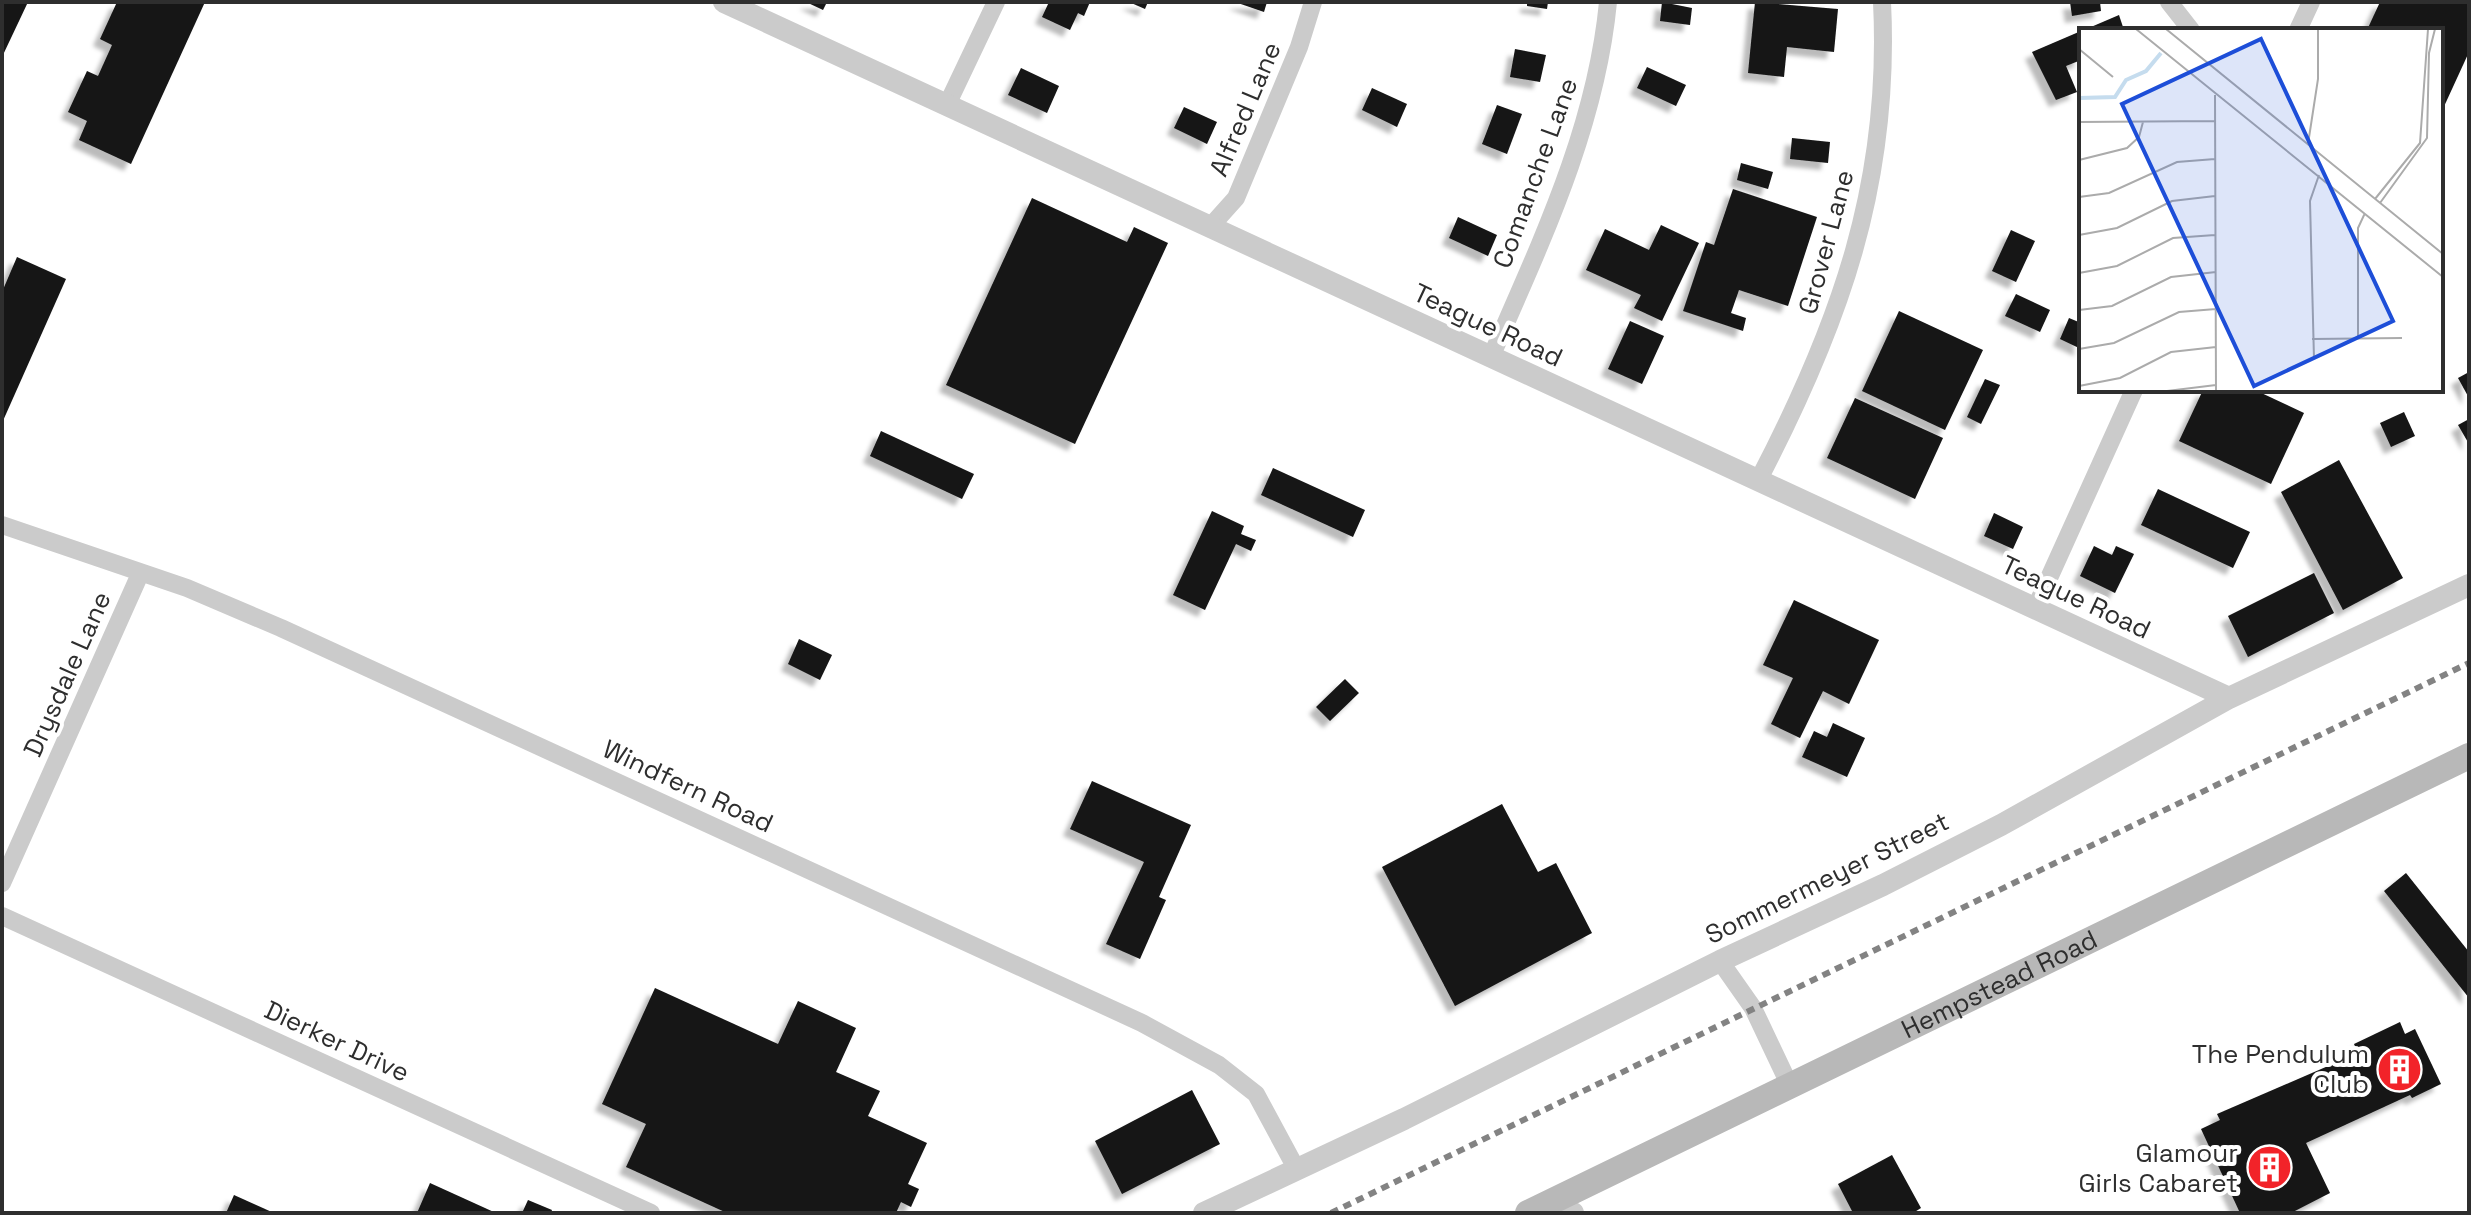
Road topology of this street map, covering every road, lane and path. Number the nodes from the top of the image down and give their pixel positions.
1 (724, 2) edge
2 (996, 2) edge
3 (1313, 2) edge
4 (1608, 2) edge
5 (1882, 2) edge
6 (2169, 2) edge
7 (2311, 2) edge
8 (2189, 28) edge
9 (2299, 28) edge
10 (947, 105) junction
11 (1210, 227) junction
12 (1491, 357) junction
13 (2133, 392) edge
14 (1758, 481) junction
15 (2, 525) edge
16 (140, 574) junction
17 (2469, 585) edge
18 (2035, 609) junction
19 (2229, 698) junction
20 (2469, 756) edge
21 (2, 883) edge
22 (2, 916) edge
23 (1720, 961) junction
24 (1790, 1086) junction
25 (1297, 1170) junction
26 (1563, 1207) edge
27 (651, 1213) edge
28 (1204, 1213) edge
29 (1528, 1213) edge

1 - 10 street, Teague Road
2 - 10 street
3 - 11 street, Alfred Lane
4 - 12 street, Comanche Lane
5 - 14 street, Grover Lane
6 - 8 street
7 - 9 street
10 - 11 street, Teague Road
11 - 12 street, Teague Road
12 - 14 street, Teague Road
13 - 18 street
14 - 18 street, Teague Road
15 - 16 street, Windfern Road
16 - 21 street, Drysdale Lane
16 - 25 street, Windfern Road
17 - 19 street, Sommermeyer Street
18 - 19 street, Teague Road
19 - 23 street, Sommermeyer Street
20 - 24 main road, Hempstead Road
22 - 27 street, Dierker Drive
23 - 24 street
23 - 25 street, Sommermeyer Street
24 - 26 main road, Hempstead Road
25 - 28 street, Sommermeyer Street
26 - 29 main road, Hempstead Road

